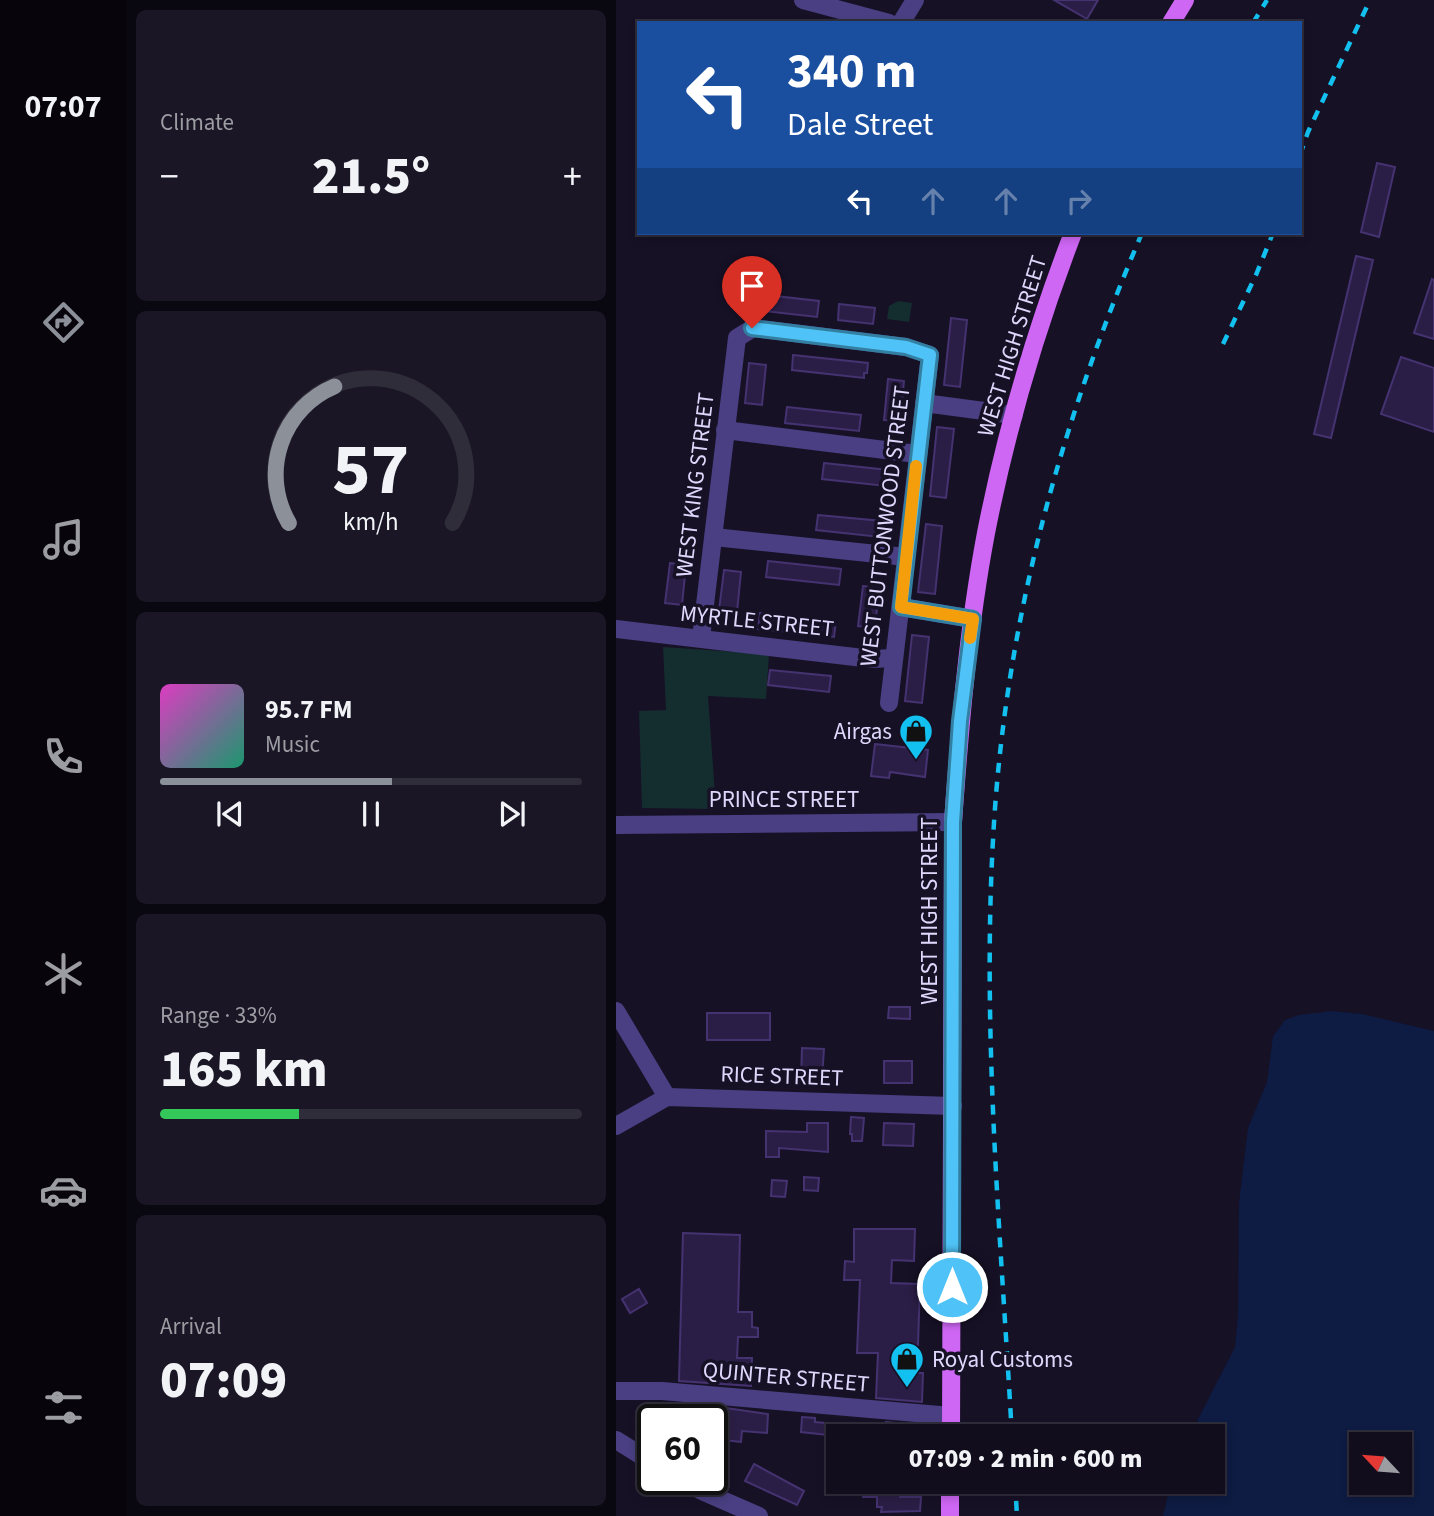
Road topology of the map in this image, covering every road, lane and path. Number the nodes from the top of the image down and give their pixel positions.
1 (803, 0) edge
2 (915, 0) edge
3 (1185, 0) edge
4 (882, 21) edge
5 (902, 21) edge
6 (1172, 21) edge
7 (1072, 235) edge
8 (737, 338) joint
9 (924, 403) junction
10 (1014, 415) junction
11 (725, 430) junction
12 (918, 454) junction
13 (714, 537) junction
14 (906, 557) junction
15 (901, 607) junction
16 (973, 619) junction
17 (616, 629) edge
18 (701, 638) junction
19 (894, 658) junction
20 (889, 702) dead end
21 (953, 822) junction
22 (616, 824) edge
23 (616, 1011) edge
24 (667, 1097) junction
25 (953, 1106) junction
26 (616, 1126) edge
27 (616, 1391) edge
28 (951, 1416) junction
29 (951, 1424) edge
30 (616, 1440) edge
31 (637, 1453) edge
32 (950, 1494) edge
33 (711, 1495) edge
34 (760, 1516) edge
35 (950, 1516) edge

1 - 4 street
2 - 5 street
3 - 6 main road
7 - 10 main road, WEST HIGH STREET
8 - 9 street, WEST BUTTONWOOD STREET
8 - 11 street, WEST KING STREET
9 - 10 street
9 - 12 street, WEST BUTTONWOOD STREET
10 - 16 main road, WEST HIGH STREET
11 - 12 street
11 - 13 street, WEST KING STREET
12 - 14 street, WEST BUTTONWOOD STREET
13 - 14 street
13 - 18 street, WEST KING STREET
14 - 15 street, WEST BUTTONWOOD STREET
15 - 16 street
15 - 19 street, WEST BUTTONWOOD STREET
16 - 21 main road, WEST HIGH STREET
17 - 18 street, MYRTLE STREET
18 - 19 street, MYRTLE STREET
19 - 20 street, WEST BUTTONWOOD STREET
21 - 22 street, PRINCE STREET
21 - 25 main road, WEST HIGH STREET
23 - 24 street
24 - 25 street, RICE STREET
24 - 26 street
25 - 28 main road, WEST HIGH STREET
27 - 28 street, QUINTER STREET
28 - 29 main road, WEST HIGH STREET
30 - 31 street
32 - 35 main road
33 - 34 street

